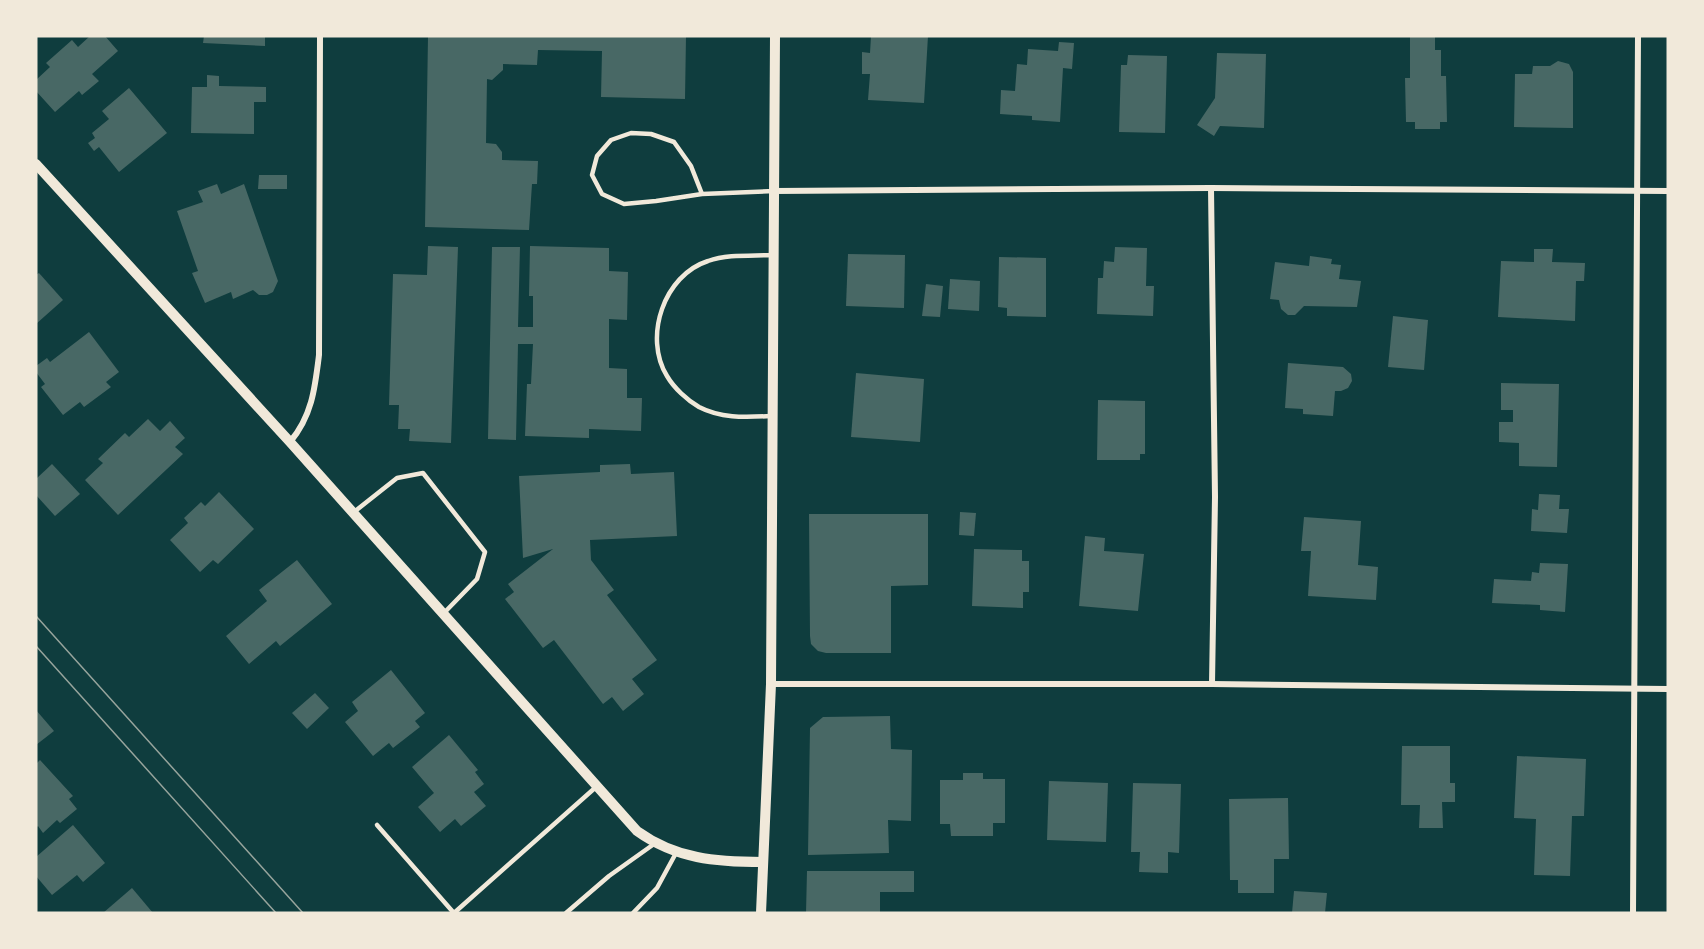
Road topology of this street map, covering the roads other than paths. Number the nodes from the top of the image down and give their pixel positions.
1 (320, 36) edge
2 (775, 36) edge
3 (1638, 36) edge
4 (36, 164) edge
5 (1211, 188) junction
6 (774, 191) junction
7 (1637, 191) junction
8 (1668, 191) edge
9 (702, 194) junction
10 (774, 255) junction
11 (774, 416) junction
12 (290, 442) junction
13 (353, 513) junction
14 (442, 614) junction
15 (771, 684) junction
16 (1212, 684) junction
17 (1632, 689) junction
18 (1668, 689) edge
19 (596, 787) junction
20 (377, 825) dead end
21 (654, 844) junction
22 (676, 853) junction
23 (763, 862) junction
24 (454, 913) edge
25 (566, 913) edge
26 (633, 913) edge
27 (761, 913) edge
28 (1633, 913) edge

1 - 12 street
2 - 6 street
3 - 7 street
4 - 12 street
5 - 6 street
5 - 7 street
5 - 16 street
6 - 9 lane
6 - 10 street
7 - 8 street
7 - 17 street
9 - 9 lane
10 - 11 street
10 - 11 lane
11 - 15 street
12 - 13 street
13 - 14 street
13 - 14 lane
14 - 19 street
15 - 16 street
15 - 23 street
16 - 17 street
17 - 18 street
17 - 28 street
19 - 21 street
19 - 24 lane
20 - 24 lane
21 - 22 street
21 - 25 lane
22 - 23 street
22 - 26 lane
23 - 27 street

